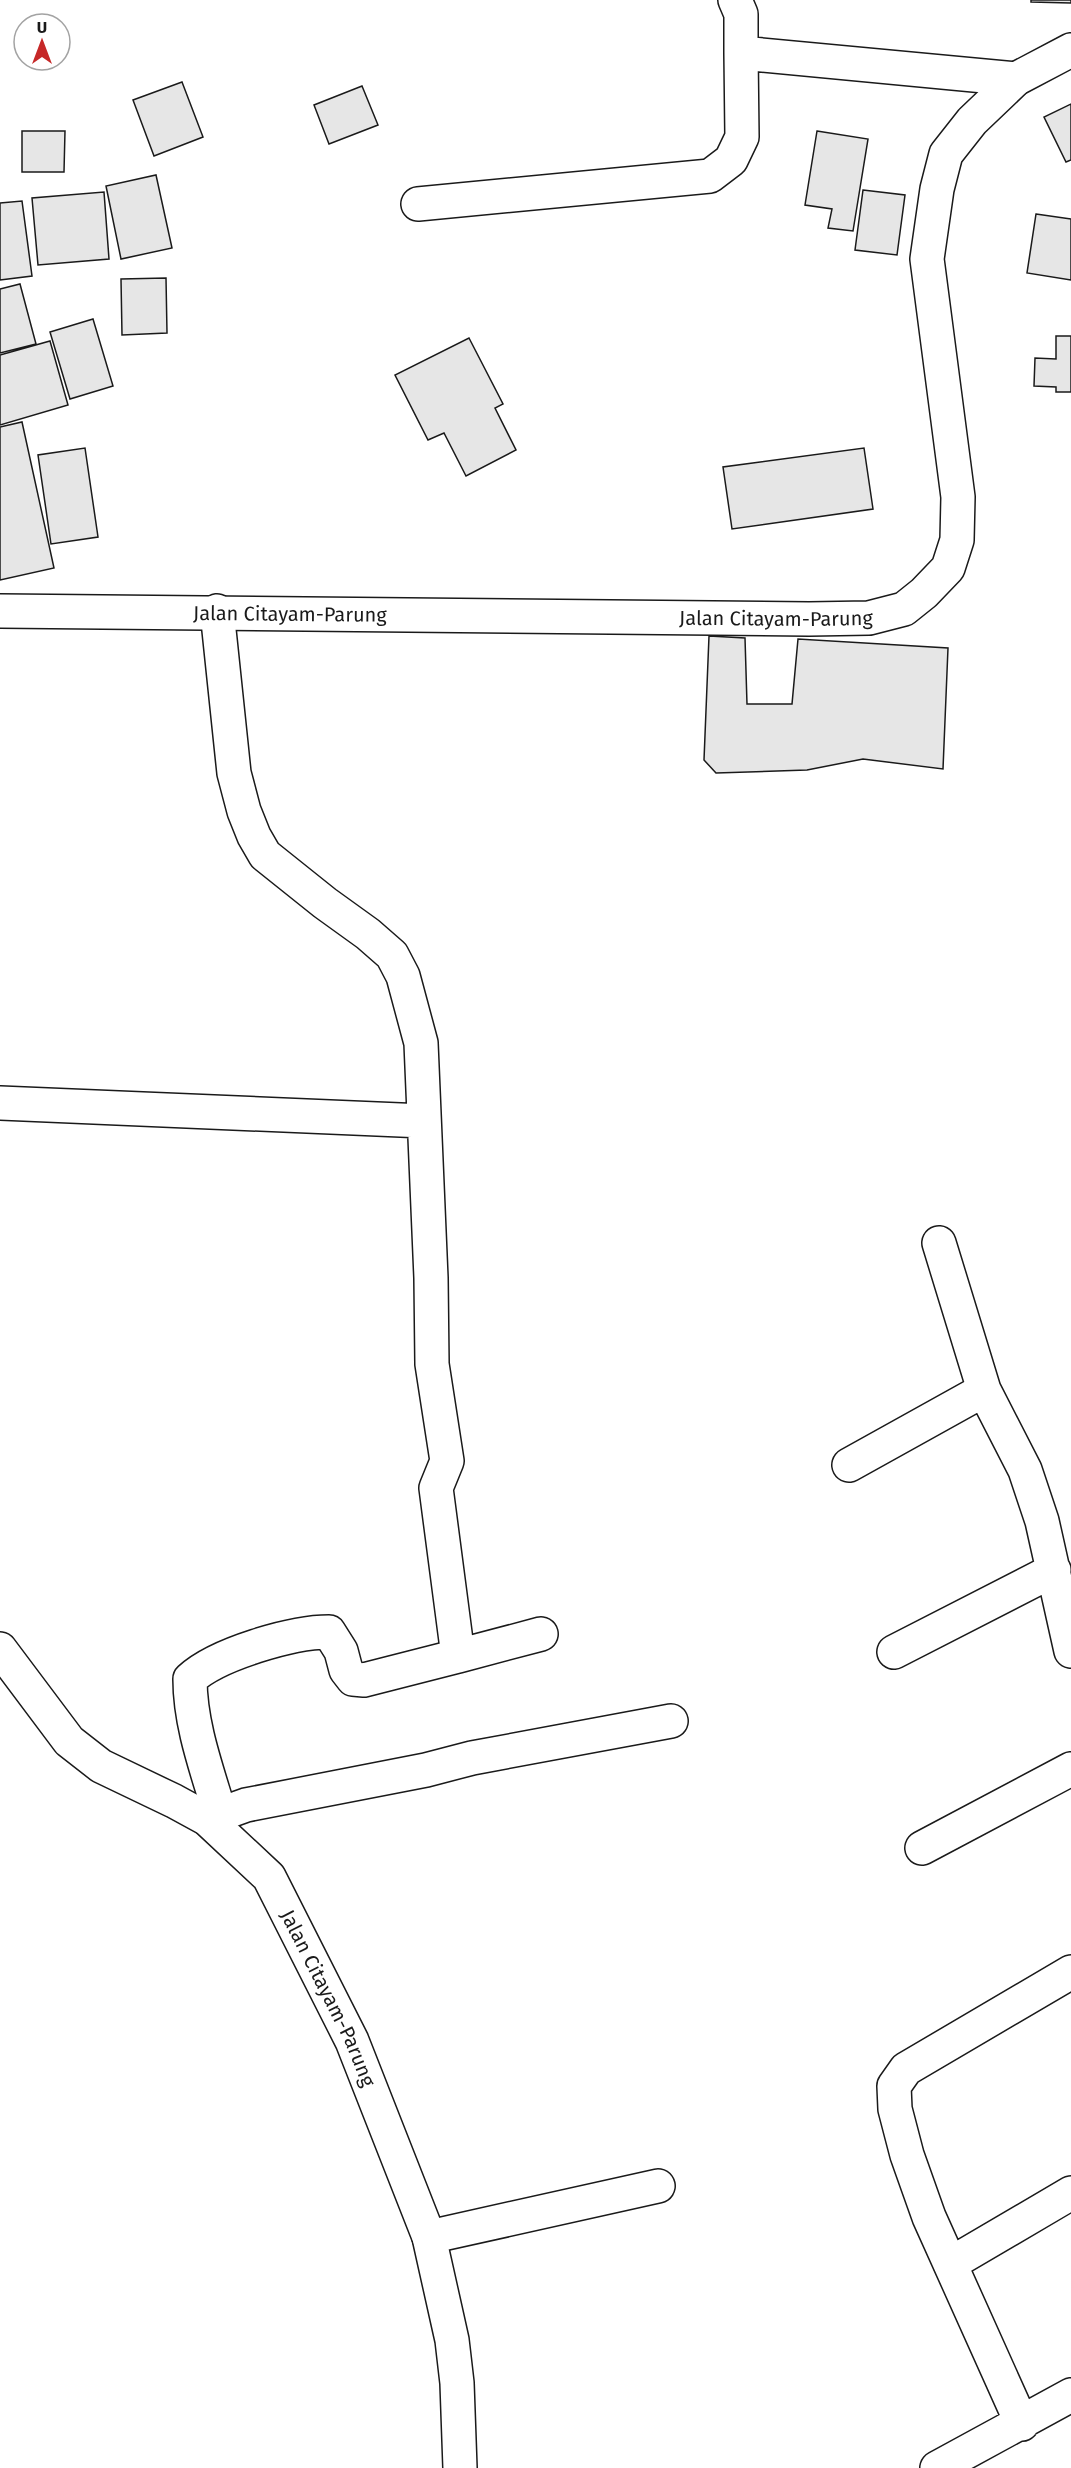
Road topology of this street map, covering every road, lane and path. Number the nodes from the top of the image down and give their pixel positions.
1 (735, 0) edge
2 (1071, 50) edge
3 (741, 53) junction
4 (1016, 79) junction
5 (418, 204) dead end
6 (0, 611) edge
7 (217, 611) junction
8 (0, 1103) edge
9 (424, 1122) junction
10 (939, 1243) dead end
11 (984, 1390) junction
12 (849, 1465) dead end
13 (1054, 1570) junction
14 (541, 1634) dead end
15 (0, 1649) edge
16 (1071, 1651) edge
17 (894, 1652) dead end
18 (458, 1656) junction
19 (671, 1721) dead end
20 (1071, 1769) edge
21 (213, 1816) junction
22 (922, 1848) dead end
23 (1071, 1972) edge
24 (658, 2186) dead end
25 (1071, 2193) edge
26 (429, 2237) junction
27 (950, 2264) junction
28 (1071, 2395) edge
29 (1022, 2424) junction
30 (460, 2468) edge
31 (937, 2468) edge

1 - 3 street
2 - 4 street, Jalan Citayam-Parung
3 - 4 street
3 - 5 street
4 - 7 street, Jalan Citayam-Parung
6 - 7 street, Jalan Citayam-Parung
7 - 9 street
8 - 9 street
9 - 18 street
10 - 11 street
11 - 12 street
11 - 13 street
13 - 16 street
13 - 17 street
14 - 18 street
15 - 21 street, Jalan Citayam-Parung
18 - 21 street
19 - 21 street
20 - 22 street
21 - 26 street, Jalan Citayam-Parung
23 - 27 street
24 - 26 street
25 - 27 street
26 - 30 street, Jalan Citayam-Parung
27 - 29 street
28 - 29 street
29 - 31 street

